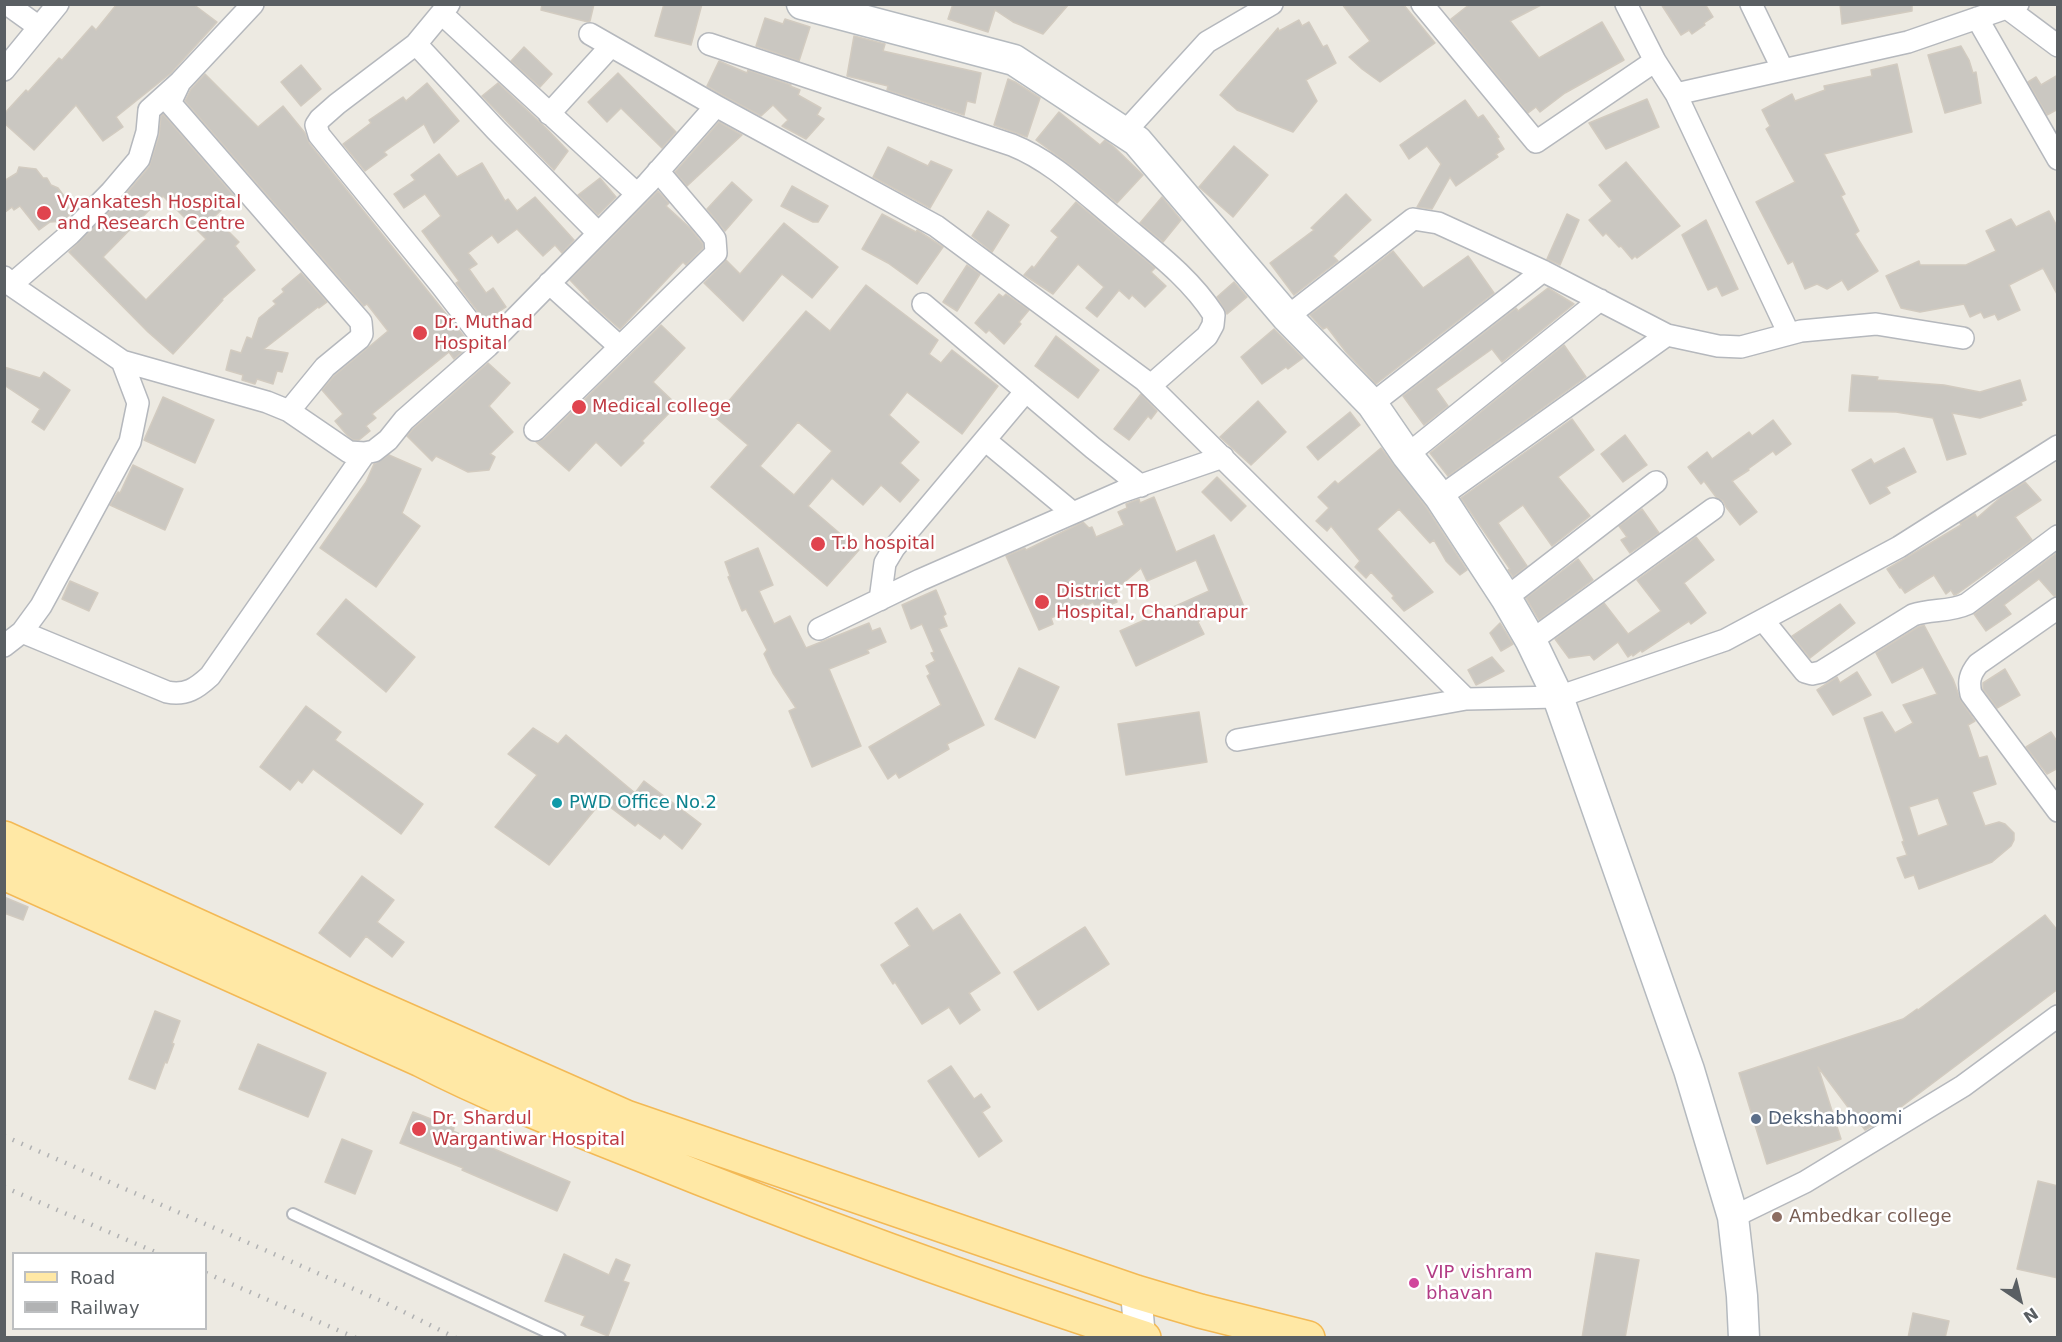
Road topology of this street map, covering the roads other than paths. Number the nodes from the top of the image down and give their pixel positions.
1 (7, 4) edge
2 (58, 4) edge
3 (253, 4) edge
4 (1272, 4) edge
5 (1422, 4) edge
6 (1626, 4) edge
7 (1751, 4) edge
8 (804, 5) edge
9 (446, 9) edge
10 (1998, 10) edge
11 (39, 27) junction
12 (590, 34) dead end
13 (416, 44) junction
14 (709, 44) dead end
15 (611, 46) junction
16 (2058, 46) edge
17 (1655, 61) junction
18 (4, 70) edge
19 (1783, 70) junction
20 (180, 82) junction
21 (1676, 94) junction
22 (716, 106) junction
23 (549, 114) junction
24 (1124, 133) junction
25 (2058, 159) edge
26 (658, 171) junction
27 (637, 194) junction
28 (598, 233) junction
29 (1543, 271) junction
30 (8, 281) edge
31 (549, 283) junction
32 (1600, 300) junction
33 (923, 304) dead end
34 (1287, 317) junction
35 (1789, 334) junction
36 (1667, 335) junction
37 (1963, 338) dead end
38 (488, 346) junction
39 (620, 347) junction
40 (122, 361) junction
41 (1150, 386) junction
42 (1026, 391) junction
43 (1372, 404) junction
44 (289, 411) junction
45 (535, 430) dead end
46 (985, 440) junction
47 (2058, 446) edge
48 (365, 453) junction
49 (1407, 455) junction
50 (1223, 457) junction
51 (1656, 482) dead end
52 (1141, 486) junction
53 (1440, 497) junction
54 (1713, 509) dead end
55 (1073, 513) junction
56 (2058, 536) edge
57 (1506, 598) junction
58 (880, 600) junction
59 (2058, 608) edge
60 (1763, 620) junction
61 (819, 629) dead end
62 (22, 632) junction
63 (1532, 641) junction
64 (4, 646) edge
65 (1557, 697) junction
66 (1466, 699) junction
67 (1237, 740) dead end
68 (2058, 811) edge
69 (4, 838) edge
70 (4, 873) edge
71 (2058, 1016) edge
72 (384, 1027) junction
73 (293, 1214) dead end
74 (1733, 1216) junction
75 (1037, 1258) junction
76 (1136, 1292) junction
77 (1022, 1296) junction
78 (1141, 1337) edge
79 (560, 1338) edge
80 (1308, 1338) edge
81 (1744, 1338) edge

1 - 11 street
2 - 11 street
3 - 20 street
4 - 24 street
5 - 17 street
6 - 17 street
7 - 19 street
8 - 24 main road
9 - 13 street
9 - 23 street
10 - 16 street
10 - 19 street
10 - 25 street
11 - 18 street
12 - 15 street
13 - 28 street
13 - 38 street
14 - 41 street
15 - 22 street
15 - 23 street
17 - 21 street
19 - 21 street
20 - 30 street
20 - 44 street
21 - 35 street
22 - 26 street
22 - 41 street
23 - 27 street
24 - 34 main road
26 - 27 street
26 - 39 street
27 - 28 street
28 - 31 street
29 - 32 street
29 - 34 street
29 - 43 street
30 - 40 street
31 - 38 street
31 - 39 street
32 - 36 street
32 - 49 street
33 - 42 street
34 - 43 main road
35 - 36 street
35 - 37 street
36 - 53 street
38 - 48 street
39 - 45 street
40 - 44 street
40 - 62 street
41 - 50 street
42 - 46 street
42 - 52 street
43 - 49 main road
44 - 48 street
46 - 55 street
46 - 58 street
47 - 60 street
48 - 62 street
49 - 53 main road
50 - 52 street
50 - 66 street
51 - 57 street
52 - 55 street
53 - 57 main road
54 - 63 street
55 - 58 street
56 - 60 street
57 - 63 main road
58 - 61 street
59 - 68 street
60 - 65 street
62 - 64 street
63 - 65 main road
65 - 66 street
65 - 74 main road
66 - 67 street
69 - 72 main road
70 - 72 main road
71 - 74 street
72 - 75 main road
72 - 77 main road
73 - 79 lane
74 - 81 main road
75 - 76 main road
75 - 77 main road
76 - 78 main road
76 - 80 main road
77 - 78 main road

